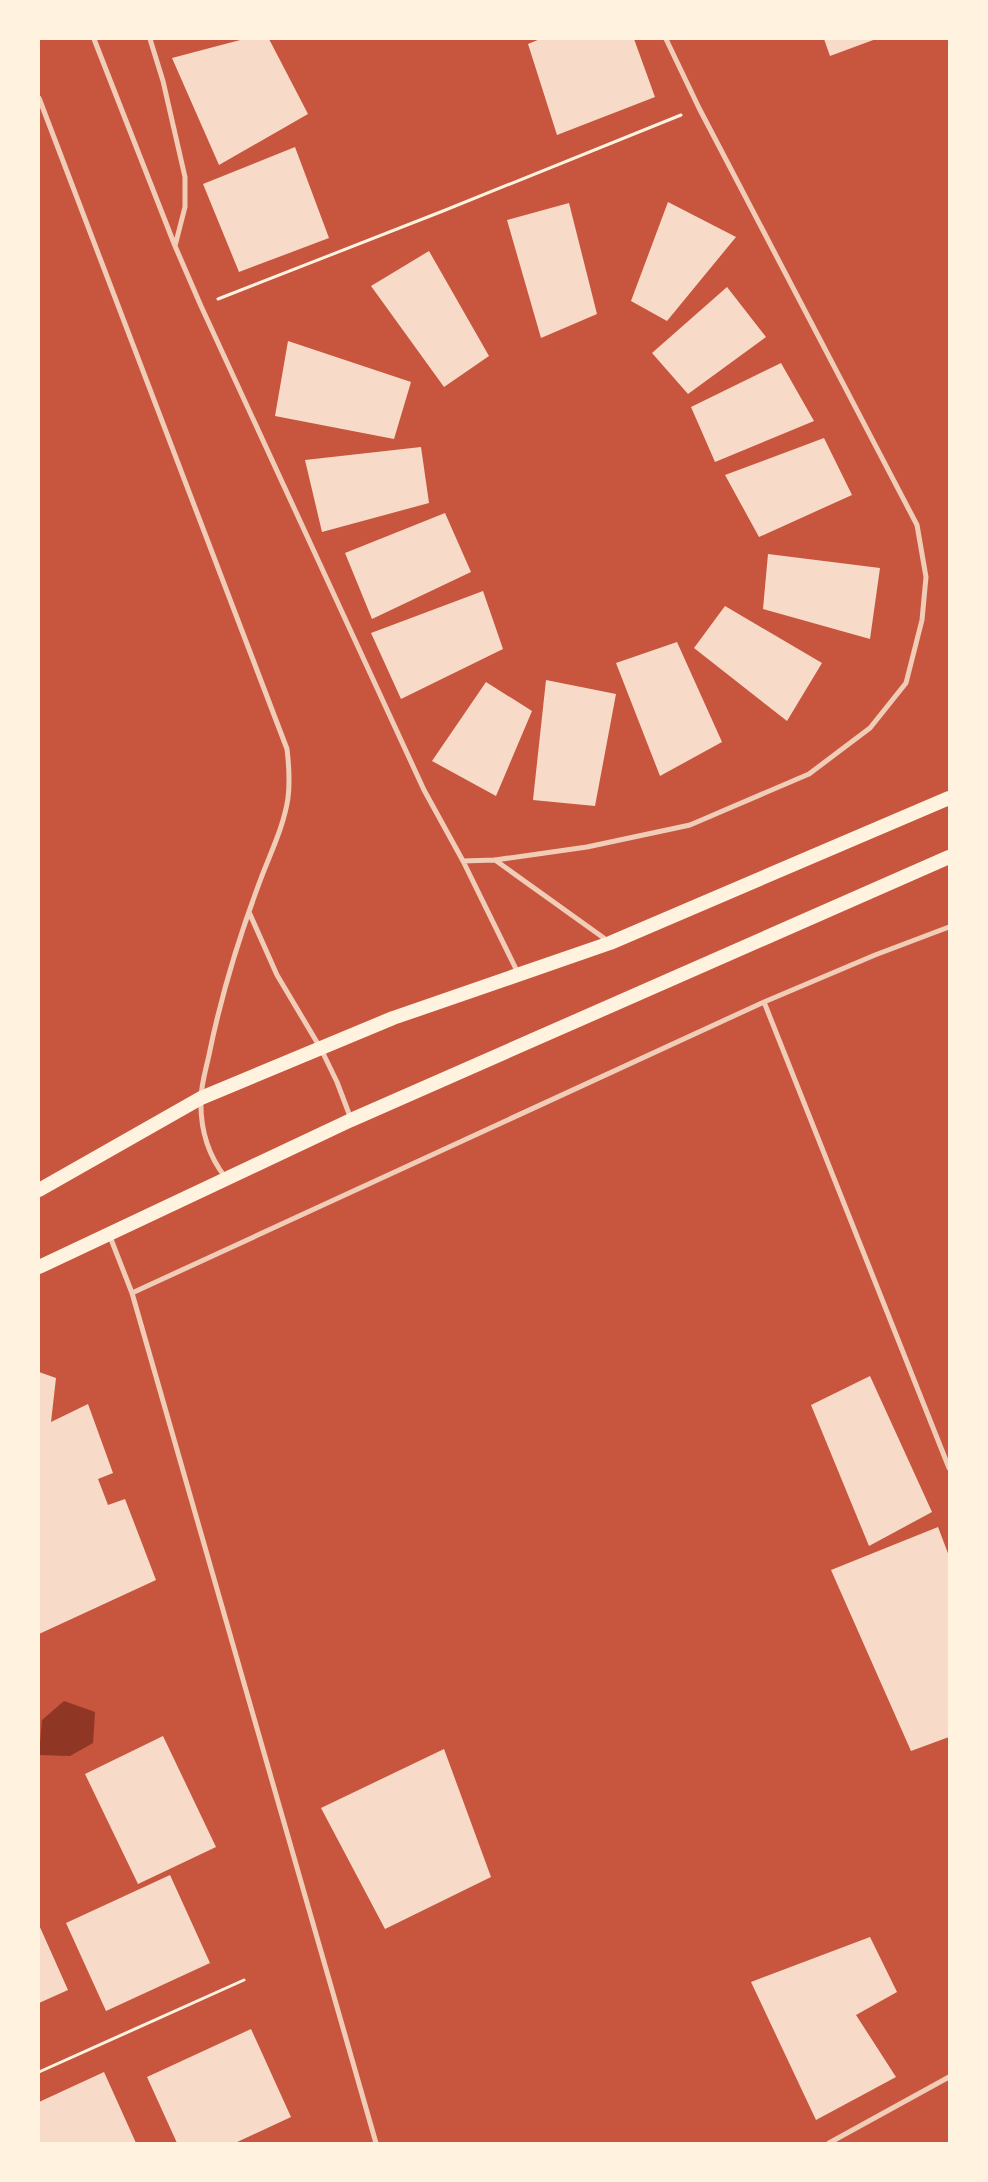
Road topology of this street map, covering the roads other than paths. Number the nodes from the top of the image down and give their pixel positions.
1 (94, 39) edge
2 (150, 39) edge
3 (666, 39) edge
4 (39, 98) edge
5 (175, 246) junction
6 (949, 798) edge
7 (949, 857) edge
8 (495, 860) junction
9 (463, 861) junction
10 (249, 911) junction
11 (949, 928) edge
12 (610, 943) junction
13 (519, 976) junction
14 (764, 1002) junction
15 (321, 1049) junction
16 (201, 1098) junction
17 (351, 1120) junction
18 (226, 1180) junction
19 (39, 1190) edge
20 (109, 1234) junction
21 (39, 1267) edge
22 (132, 1293) junction
23 (949, 1468) edge
24 (949, 2077) edge
25 (376, 2143) edge
26 (829, 2143) edge

1 - 5 street
2 - 5 street
3 - 8 street
4 - 10 street
5 - 9 street
6 - 12 highway
7 - 17 highway
8 - 9 street
8 - 12 street
9 - 13 street
10 - 15 street
10 - 16 street
11 - 14 street
12 - 13 highway
13 - 15 highway
14 - 22 street
14 - 23 street
15 - 16 highway
15 - 17 street
16 - 18 street
16 - 19 highway
17 - 18 highway
18 - 20 highway
20 - 21 highway
20 - 22 street
22 - 25 street
24 - 26 street

